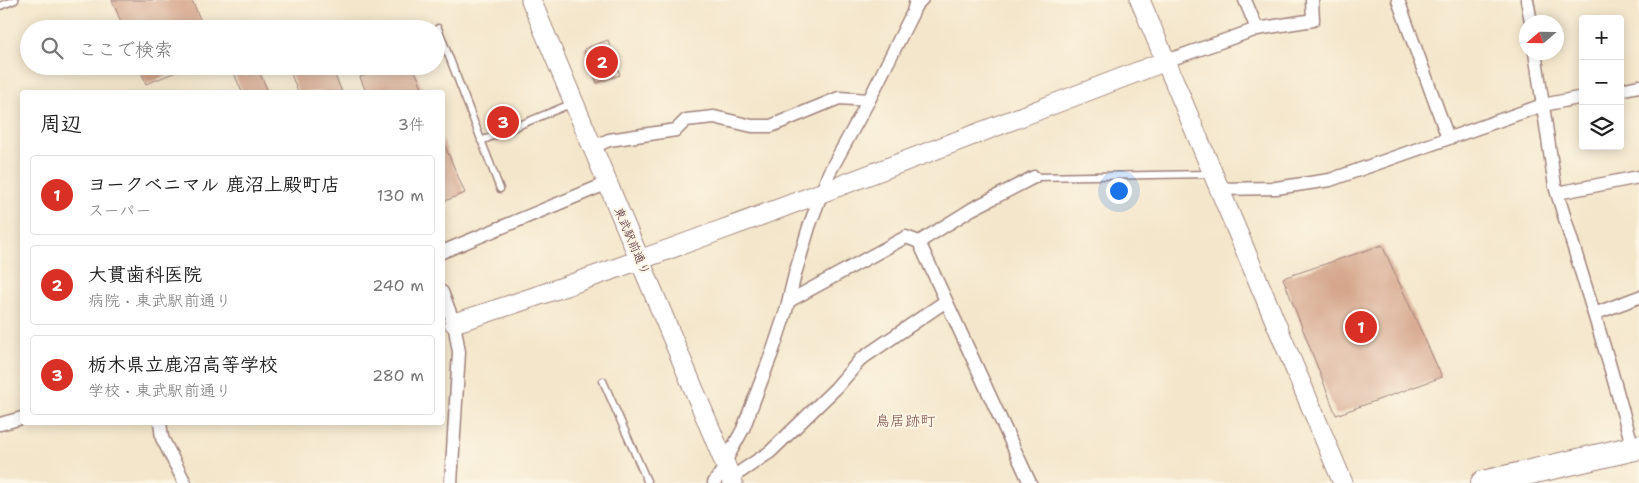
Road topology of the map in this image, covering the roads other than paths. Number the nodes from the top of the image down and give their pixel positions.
1 (15, 0) edge
2 (531, 0) edge
3 (926, 0) edge
4 (1140, 0) edge
5 (1245, 0) edge
6 (1312, 0) edge
7 (1398, 0) edge
8 (1528, 0) edge
9 (0, 6) edge
10 (915, 6) edge
11 (1530, 15) edge
12 (1257, 29) junction
13 (445, 46) edge
14 (1536, 60) edge
15 (1166, 61) junction
16 (1639, 86) edge
17 (1624, 89) edge
18 (1579, 98) edge
19 (869, 100) junction
20 (574, 103) junction
21 (1543, 105) junction
22 (1448, 138) junction
23 (481, 141) junction
24 (593, 147) junction
25 (1034, 177) joint
26 (1639, 177) edge
27 (608, 182) junction
28 (1216, 182) junction
29 (500, 189) dead end
30 (822, 193) junction
31 (1557, 193) junction
32 (919, 242) junction
33 (445, 251) edge
34 (640, 260) junction
35 (1639, 297) edge
36 (789, 301) junction
37 (946, 301) junction
38 (445, 308) edge
39 (1594, 314) junction
40 (448, 324) edge
41 (603, 381) dead end
42 (20, 419) edge
43 (0, 424) edge
44 (160, 425) edge
45 (1636, 447) edge
46 (726, 476) edge
47 (185, 483) edge
48 (451, 483) edge
49 (648, 483) edge
50 (1030, 483) edge
51 (1343, 483) edge
52 (1483, 483) edge

1 - 9 lane
2 - 20 street, 東武駅前通り
3 - 10 lane
4 - 15 street
5 - 12 street
6 - 12 street
7 - 22 street
8 - 11 street
10 - 19 street
12 - 15 street
13 - 23 lane
14 - 21 street
15 - 28 street
15 - 30 street
16 - 17 street
18 - 21 street
19 - 24 street
19 - 30 street
20 - 23 lane
20 - 24 street, 東武駅前通り
21 - 22 street
21 - 31 street
22 - 28 street
23 - 29 lane
24 - 27 street, 東武駅前通り
25 - 28 lane
25 - 32 street
26 - 31 street
27 - 33 street
27 - 34 street, 東武駅前通り
28 - 51 street
30 - 34 street
30 - 36 street
31 - 39 street
32 - 36 street
32 - 37 street
34 - 40 street
34 - 46 street, 東武駅前通り
35 - 39 street
36 - 46 street
37 - 46 street
37 - 50 street
38 - 40 street
39 - 45 street
40 - 48 street
41 - 49 lane
42 - 43 street
44 - 47 street
45 - 52 highway

